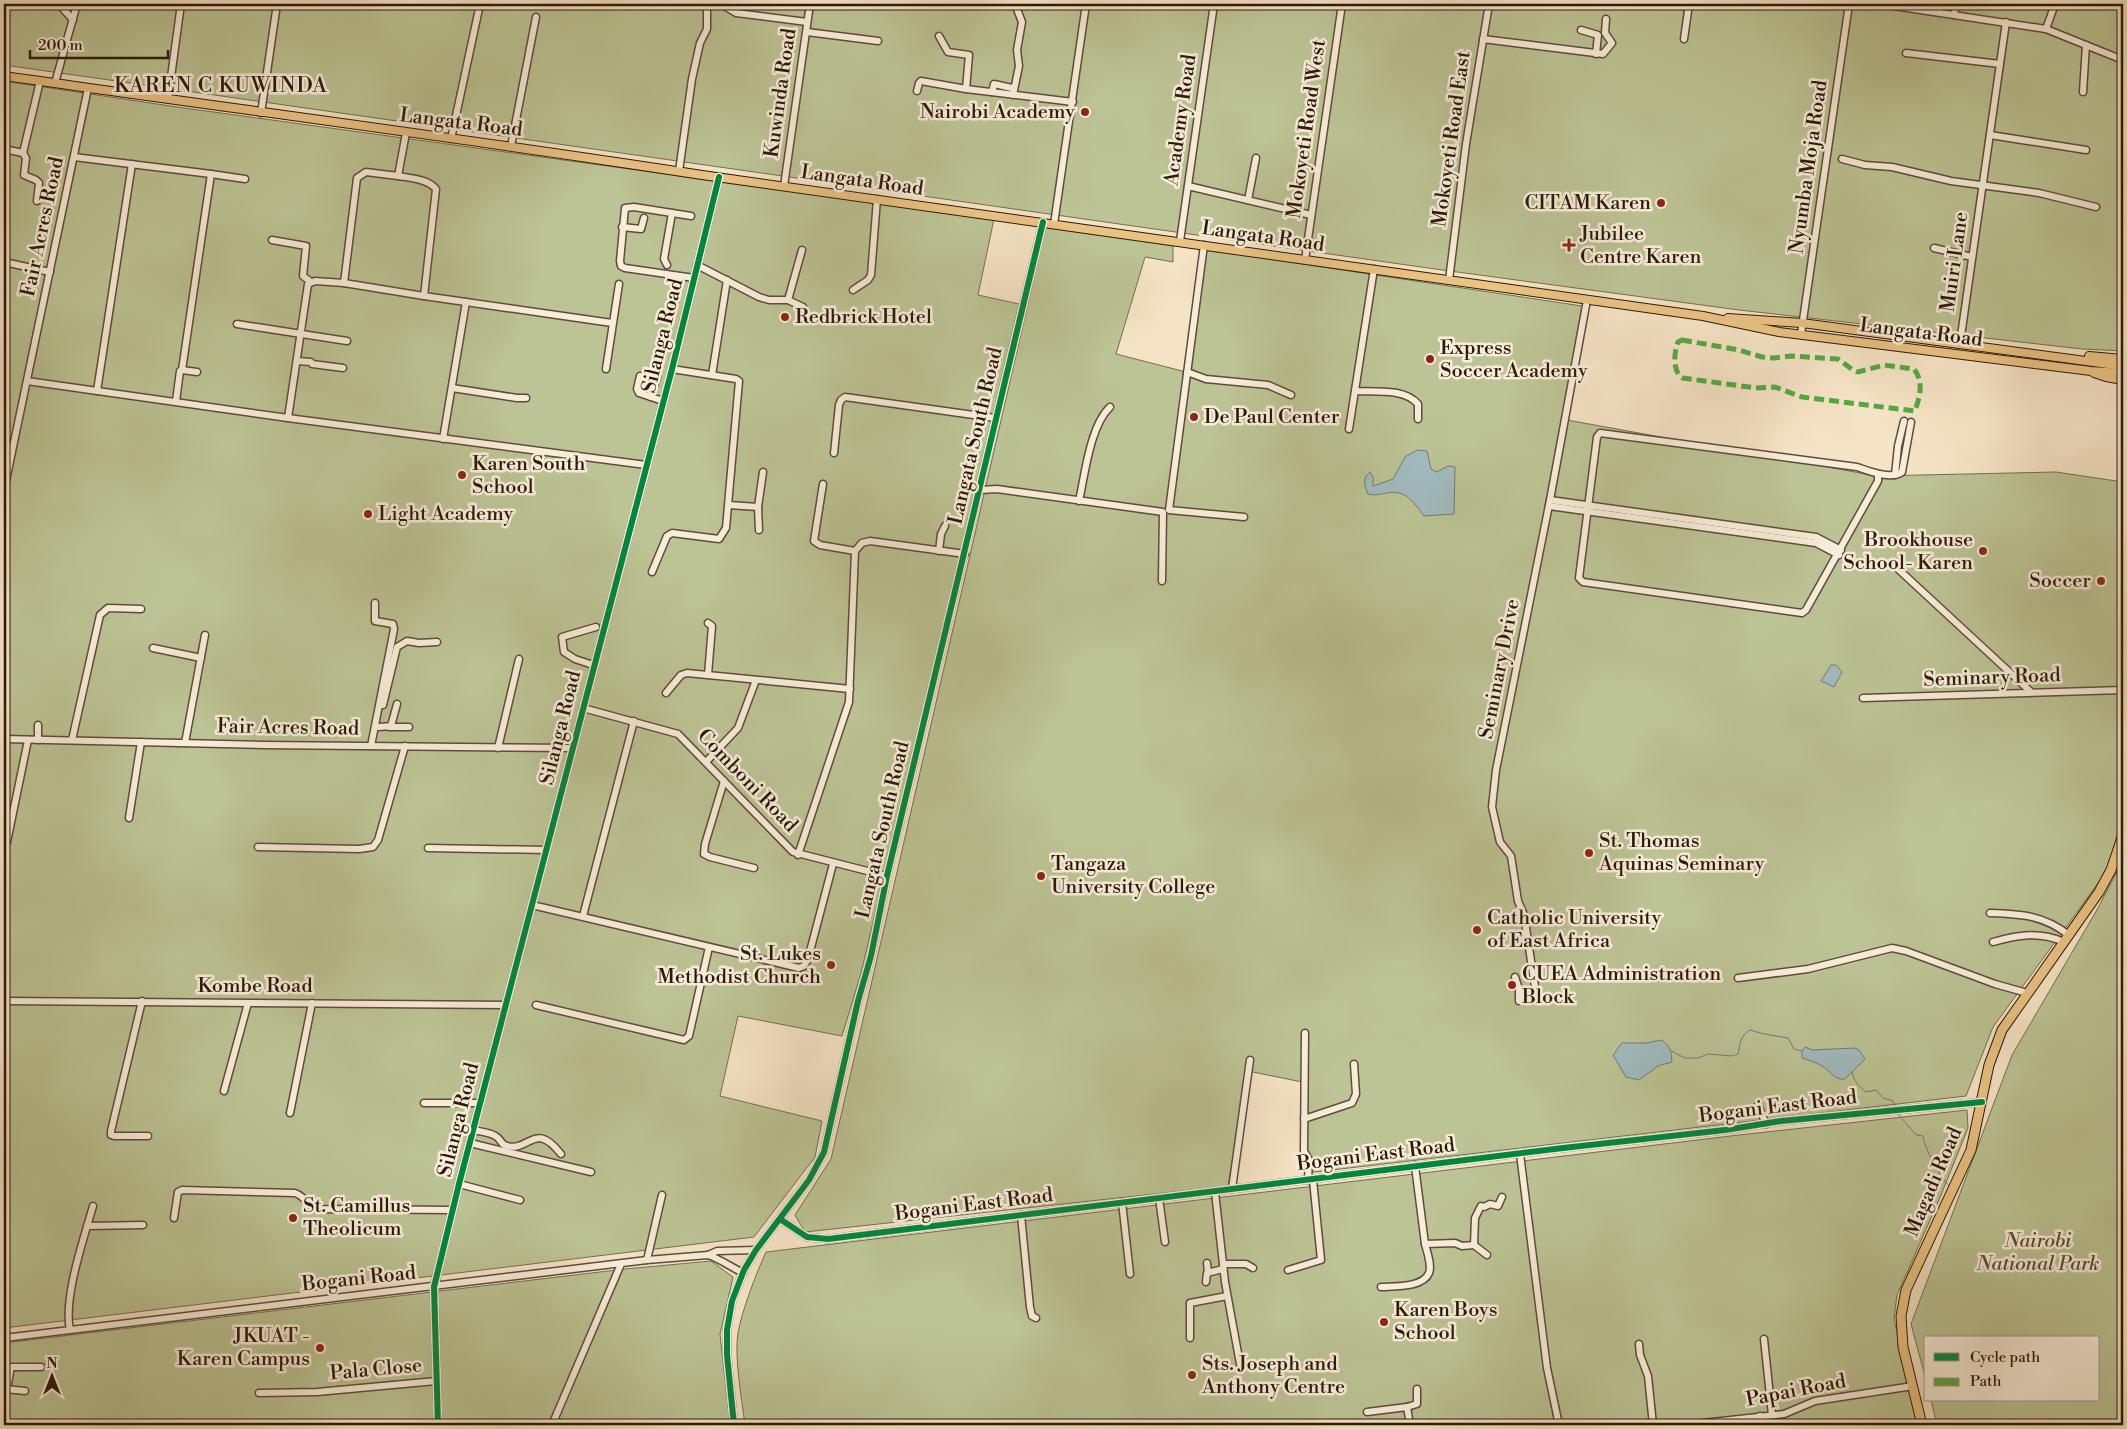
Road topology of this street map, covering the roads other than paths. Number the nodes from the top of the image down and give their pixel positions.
1 (59, 4) edge
2 (77, 4) edge
3 (181, 4) edge
4 (277, 4) edge
5 (480, 4) edge
6 (707, 4) edge
7 (721, 4) edge
8 (810, 4) edge
9 (1015, 4) edge
10 (1086, 4) edge
11 (1214, 4) edge
12 (1342, 4) edge
13 (1489, 4) edge
14 (1689, 4) edge
15 (1849, 4) edge
16 (1881, 4) edge
17 (1956, 4) edge
18 (2055, 4) edge
19 (1954, 15) junction
20 (536, 17) dead end
21 (73, 20) junction
22 (1606, 20) dead end
23 (807, 22) junction
24 (2006, 22) junction
25 (2046, 29) junction
26 (1581, 30) dead end
27 (807, 32) junction
28 (939, 36) dead end
29 (1483, 39) junction
30 (1684, 39) dead end
31 (878, 41) dead end
32 (2086, 45) junction
33 (1906, 53) dead end
34 (1596, 54) junction
35 (2123, 60) edge
36 (2000, 64) junction
37 (4, 76) edge
38 (40, 81) junction
39 (55, 83) junction
40 (88, 88) junction
41 (966, 89) junction
42 (917, 91) dead end
43 (1012, 91) junction
44 (2082, 92) dead end
45 (168, 99) junction
46 (1073, 102) junction
47 (261, 113) junction
48 (406, 133) junction
49 (1990, 135) junction
50 (451, 139) junction
51 (511, 146) junction
52 (4, 149) edge
53 (2086, 150) dead end
54 (23, 153) junction
55 (74, 157) junction
56 (1256, 158) dead end
57 (1842, 159) dead end
58 (132, 164) junction
59 (679, 171) junction
60 (211, 174) junction
61 (398, 176) junction
62 (720, 177) junction
63 (245, 179) dead end
64 (1983, 185) junction
65 (784, 186) junction
66 (1188, 186) junction
67 (877, 199) junction
68 (38, 200) dead end
69 (1248, 200) junction
70 (2096, 207) dead end
71 (672, 213) junction
72 (1311, 215) junction
73 (691, 216) dead end
74 (644, 218) dead end
75 (1043, 222) junction
76 (1054, 224) junction
77 (622, 228) junction
78 (272, 240) dead end
79 (1180, 241) junction
80 (1204, 245) junction
81 (1934, 248) dead end
82 (802, 250) dead end
83 (1972, 257) junction
84 (1305, 260) junction
85 (4, 262) edge
86 (667, 265) dead end
87 (698, 265) junction
88 (1374, 269) junction
89 (50, 272) junction
90 (694, 278) junction
91 (727, 280) junction
92 (1449, 280) junction
93 (311, 282) junction
94 (344, 284) junction
95 (619, 284) dead end
96 (853, 290) dead end
97 (424, 296) junction
98 (788, 300) junction
99 (1587, 300) junction
100 (466, 302) junction
101 (803, 306) dead end
102 (1716, 318) junction
103 (612, 323) junction
104 (1802, 323) junction
105 (237, 324) dead end
106 (300, 333) junction
107 (1801, 334) junction
108 (347, 341) dead end
109 (1960, 343) junction
110 (297, 361) junction
111 (2123, 361) edge
112 (343, 368) dead end
113 (606, 369) dead end
114 (672, 369) junction
115 (182, 370) junction
116 (2091, 371) junction
117 (197, 372) dead end
118 (1187, 372) junction
119 (2123, 373) edge
120 (712, 375) junction
121 (640, 376) dead end
122 (656, 378) dead end
123 (2123, 380) edge
124 (27, 381) junction
125 (452, 388) junction
126 (97, 390) junction
127 (1355, 391) junction
128 (1291, 395) dead end
129 (651, 397) junction
130 (526, 398) dead end
131 (176, 401) junction
132 (663, 401) junction
133 (1110, 407) dead end
134 (288, 418) junction
135 (996, 418) junction
136 (1418, 419) dead end
137 (1907, 422) dead end
138 (1350, 429) dead end
139 (443, 439) junction
140 (834, 452) dead end
141 (646, 465) junction
142 (763, 472) dead end
143 (1878, 474) junction
144 (823, 484) dead end
145 (4, 490) edge
146 (980, 490) junction
147 (1079, 501) junction
148 (1550, 503) junction
149 (729, 504) junction
150 (758, 508) junction
151 (1588, 508) junction
152 (1244, 517) dead end
153 (946, 526) dead end
154 (759, 530) dead end
155 (855, 551) junction
156 (939, 551) junction
157 (1840, 552) junction
158 (966, 554) junction
159 (1897, 568) dead end
160 (652, 572) dead end
161 (1162, 581) dead end
162 (375, 603) dead end
163 (141, 609) dead end
164 (708, 623) dead end
165 (596, 627) dead end
166 (206, 635) dead end
167 (437, 642) dead end
168 (153, 648) dead end
169 (201, 658) junction
170 (519, 659) dead end
171 (594, 665) junction
172 (708, 675) junction
173 (756, 680) junction
174 (850, 689) junction
175 (2123, 690) edge
176 (2031, 692) junction
177 (666, 693) dead end
178 (1863, 698) dead end
179 (397, 704) dead end
180 (583, 708) junction
181 (634, 721) junction
182 (38, 725) dead end
183 (409, 726) dead end
184 (379, 727) junction
185 (389, 727) junction
186 (4, 739) edge
187 (28, 740) junction
188 (38, 740) junction
189 (72, 740) junction
190 (141, 742) junction
191 (185, 743) junction
192 (373, 746) junction
193 (405, 746) junction
194 (498, 748) junction
195 (572, 748) junction
196 (706, 762) junction
197 (724, 781) junction
198 (129, 818) dead end
199 (2123, 835) edge
200 (6, 842) dead end
201 (258, 847) dead end
202 (428, 848) dead end
203 (546, 850) junction
204 (798, 855) junction
205 (833, 864) junction
206 (754, 868) dead end
207 (888, 876) junction
208 (532, 905) junction
209 (1990, 913) dead end
210 (583, 916) junction
211 (2066, 938) junction
212 (1993, 942) dead end
213 (709, 947) junction
214 (1515, 977) dead end
215 (1738, 978) dead end
216 (2027, 993) junction
217 (4, 1001) edge
218 (142, 1001) junction
219 (248, 1003) junction
220 (312, 1003) junction
221 (536, 1004) dead end
222 (506, 1005) junction
223 (1305, 1033) dead end
224 (1250, 1060) dead end
225 (1354, 1064) dead end
226 (224, 1091) dead end
227 (424, 1102) dead end
228 (1982, 1102) junction
229 (480, 1103) junction
230 (1758, 1105) dead end
231 (290, 1113) dead end
232 (1304, 1119) junction
233 (1766, 1124) junction
234 (473, 1130) junction
235 (148, 1136) dead end
236 (470, 1143) junction
237 (561, 1154) dead end
238 (1520, 1154) junction
239 (1415, 1166) junction
240 (591, 1172) dead end
241 (1311, 1180) junction
242 (459, 1184) junction
243 (1232, 1189) junction
244 (1215, 1192) junction
245 (662, 1195) dead end
246 (1502, 1196) dead end
247 (1159, 1198) junction
248 (520, 1200) dead end
249 (1122, 1202) junction
250 (92, 1206) dead end
251 (453, 1210) junction
252 (1021, 1215) junction
253 (174, 1218) dead end
254 (780, 1219) junction
255 (143, 1225) dead end
256 (87, 1226) junction
257 (1165, 1242) dead end
258 (1425, 1244) junction
259 (1474, 1245) junction
260 (756, 1250) junction
261 (708, 1255) junction
262 (1487, 1255) dead end
263 (647, 1260) junction
264 (1207, 1263) dead end
265 (621, 1264) junction
266 (1223, 1266) junction
267 (1253, 1268) dead end
268 (1288, 1270) dead end
269 (1208, 1272) junction
270 (743, 1273) junction
271 (1130, 1274) dead end
272 (1206, 1282) dead end
273 (1380, 1287) dead end
274 (434, 1288) junction
275 (1228, 1296) junction
276 (1036, 1318) dead end
277 (70, 1330) junction
278 (4, 1338) edge
279 (1190, 1338) dead end
280 (1764, 1339) dead end
281 (1639, 1344) dead end
282 (1240, 1364) dead end
283 (41, 1367) dead end
284 (436, 1380) junction
285 (1914, 1386) junction
286 (6, 1389) edge
287 (1417, 1389) dead end
288 (25, 1390) dead end
289 (260, 1393) dead end
290 (1407, 1407) junction
291 (1366, 1412) dead end
292 (1772, 1415) junction
293 (1760, 1416) junction
294 (1699, 1424) edge
295 (438, 1425) edge
296 (552, 1425) edge
297 (734, 1425) edge
298 (1410, 1425) edge
299 (1559, 1425) edge
300 (1654, 1425) edge
301 (1685, 1425) edge
302 (1761, 1425) edge
303 (1922, 1425) edge

1 - 21 street
2 - 21 street
3 - 45 street
4 - 47 street
5 - 50 street
6 - 59 street
7 - 23 street
8 - 23 street, Kuwinda Road
9 - 43 street
10 - 46 street
11 - 66 street, Academy Road
12 - 72 street, Mokoyeti Road West
13 - 29 street, Mokoyeti Road East
14 - 30 street
15 - 104 street, Nyumba Moja Road
16 - 19 street
17 - 19 street
18 - 25 street
19 - 24 street
20 - 51 street
21 - 39 street
22 - 34 street
23 - 27 street, Kuwinda Road
24 - 25 street
24 - 36 street, Muiri Lane
25 - 32 street
26 - 34 street
27 - 31 street
27 - 65 street, Kuwinda Road
28 - 41 street
29 - 34 street
29 - 92 street, Mokoyeti Road East
32 - 35 street
32 - 44 street
33 - 36 street
36 - 49 street, Muiri Lane
37 - 38 main road, Langata Road
38 - 39 main road, Langata Road
38 - 54 street
39 - 40 main road, Langata Road
40 - 45 main road, Langata Road
40 - 55 street, Fair Acres Road
41 - 42 street
41 - 43 street
43 - 46 street
45 - 47 main road, Langata Road
46 - 76 street
47 - 48 main road, Langata Road
48 - 50 main road, Langata Road
48 - 61 street
49 - 53 street
49 - 64 street, Muiri Lane
50 - 51 main road, Langata Road
51 - 59 main road, Langata Road
52 - 54 street
54 - 68 street
55 - 58 street
55 - 89 street, Fair Acres Road
56 - 69 street
57 - 64 street, Muiri Lane
58 - 60 street
58 - 126 street
59 - 62 main road, Langata Road
60 - 63 street
60 - 115 street
61 - 94 street
61 - 97 street
62 - 65 main road, Langata Road
62 - 87 street, Silanga Road
64 - 70 street, Muiri Lane
64 - 83 street, Muiri Lane
65 - 67 main road, Langata Road
66 - 69 street
66 - 79 street, Academy Road
67 - 75 main road, Langata Road
67 - 96 street
69 - 72 street
71 - 73 street
71 - 77 street
71 - 86 street
72 - 84 street, Mokoyeti Road West
74 - 77 street
75 - 76 main road, Langata Road
75 - 135 street, Langata South Road
76 - 79 main road, Langata Road
77 - 90 street
78 - 93 street
79 - 80 main road, Langata Road
80 - 84 main road, Langata Road
80 - 118 street
81 - 83 street
82 - 98 street
83 - 109 street, Muiri Lane
84 - 88 main road, Langata Road
85 - 89 street
87 - 90 street, Silanga Road
87 - 91 street, Silanga Road
88 - 92 main road, Langata Road
88 - 127 street
89 - 124 street, Fair Acres Road
90 - 114 street, Silanga Road
91 - 98 street, Silanga Road
91 - 120 street
92 - 99 main road, Langata Road
93 - 94 street
93 - 106 street
94 - 97 street
95 - 103 street
97 - 100 street
98 - 101 street, Silanga Road
99 - 102 main road, Langata Road
99 - 148 street, Seminary Drive
100 - 103 street
100 - 125 street
102 - 104 main road, Langata Road
102 - 107 main road, Langata Road
103 - 113 street
104 - 107 street, Nyumba Moja Road
104 - 109 main road, Langata Road
105 - 106 street
106 - 108 street
106 - 110 street
107 - 116 main road, Langata Road
109 - 111 main road, Langata Road
110 - 112 street
110 - 134 street
114 - 120 street
114 - 132 street, Silanga Road
115 - 117 street
115 - 131 street
116 - 119 main road, Langata Road
116 - 123 main road
118 - 128 street
118 - 152 street
120 - 149 street
121 - 129 street
122 - 129 street
124 - 126 street
124 - 145 street, Fair Acres Road
125 - 130 street
125 - 139 street
126 - 131 street
127 - 136 street
127 - 138 street
129 - 132 street
131 - 134 street
132 - 141 street, Silanga Road
133 - 147 street
134 - 139 street
135 - 140 street
135 - 146 street, Langata South Road
137 - 143 street
139 - 141 street
141 - 171 street, Silanga Road
142 - 150 street
143 - 151 street
143 - 157 street
144 - 155 street
146 - 147 street
146 - 158 street, Langata South Road
147 - 161 street
148 - 151 street
148 - 214 street, Seminary Drive
149 - 150 street
149 - 160 street
150 - 154 street
151 - 157 street
151 - 157 street
153 - 156 street
155 - 156 street
155 - 174 street
156 - 158 street
158 - 207 street, Langata South Road
159 - 176 street
162 - 192 street
163 - 189 street
164 - 172 street
165 - 171 street
166 - 169 street
167 - 184 street
168 - 169 street
169 - 191 street
170 - 194 street
171 - 180 street, Silanga Road
172 - 173 street
172 - 177 street
173 - 174 street
173 - 196 street
174 - 204 street
175 - 176 street, Seminary Road
176 - 178 street, Seminary Road
179 - 185 street
180 - 181 street, Comboni Road
180 - 195 street, Silanga Road
181 - 196 street, Comboni Road
181 - 210 street
182 - 188 street
183 - 185 street
184 - 185 street
184 - 192 street
186 - 187 street, Fair Acres Road
187 - 188 street, Fair Acres Road
187 - 200 street
188 - 189 street, Fair Acres Road
189 - 190 street, Fair Acres Road
190 - 191 street, Fair Acres Road
190 - 198 street
191 - 192 street, Fair Acres Road
192 - 193 street, Fair Acres Road
193 - 194 street, Fair Acres Road
193 - 201 street
194 - 195 street, Fair Acres Road
195 - 203 street, Silanga Road
196 - 197 street, Comboni Road
197 - 204 street, Comboni Road
197 - 206 street
199 - 211 highway, Magadi Road
202 - 203 street
203 - 208 street, Silanga Road
204 - 205 street, Comboni Road
205 - 207 street, Comboni Road
205 - 213 street
207 - 254 street, Langata South Road
208 - 210 street
208 - 222 street, Silanga Road
209 - 211 street
210 - 213 street
211 - 212 street
211 - 216 highway, Magadi Road
213 - 221 street
215 - 216 street
216 - 228 highway, Magadi Road
217 - 218 street, Kombe Road
218 - 219 street, Kombe Road
218 - 235 street
219 - 220 street, Kombe Road
219 - 226 street
220 - 222 street, Kombe Road
220 - 231 street
222 - 229 street, Silanga Road
223 - 232 street
224 - 243 street
225 - 232 street
227 - 229 street
228 - 233 street, Bogani East Road
228 - 285 highway, Magadi Road
229 - 234 street, Silanga Road
230 - 233 street
232 - 241 street
233 - 238 street, Bogani East Road
234 - 236 street, Silanga Road
234 - 237 street
236 - 240 street
236 - 242 street, Silanga Road
238 - 239 street, Bogani East Road
238 - 299 street
239 - 241 street, Bogani East Road
239 - 258 street
241 - 243 street, Bogani East Road
241 - 268 street
242 - 248 street
242 - 251 street, Silanga Road
243 - 244 street, Bogani East Road
244 - 247 street, Bogani East Road
244 - 266 street
245 - 263 street
246 - 259 street
247 - 249 street, Bogani East Road
247 - 257 street
249 - 252 street, Bogani East Road
249 - 271 street
250 - 256 street
251 - 253 street
251 - 274 street, Silanga Road
252 - 254 street, Bogani East Road
252 - 276 street
254 - 260 street, Langata South Road
255 - 256 street
256 - 277 street
258 - 259 street
258 - 273 street
259 - 262 street
260 - 261 street, Bogani Road
260 - 270 street, Langata South Road
261 - 263 street, Bogani Road
261 - 270 street
263 - 265 street, Bogani Road
264 - 269 street
265 - 274 street, Bogani Road
265 - 296 street
266 - 267 street
266 - 269 street
266 - 275 street
269 - 272 street
270 - 297 street, Langata South Road
274 - 277 street, Bogani Road
274 - 284 street, Silanga Road
275 - 279 street
275 - 282 street
277 - 278 street, Bogani Road
280 - 292 street
281 - 300 street
283 - 286 street
284 - 289 street, Pala Close
284 - 295 street, Silanga Road
285 - 292 street, Papai Road
285 - 303 highway, Magadi Road
286 - 288 street
287 - 290 street
290 - 291 street
290 - 298 street
292 - 293 street, Papai Road
293 - 294 street, Papai Road
293 - 302 street
294 - 301 street, Papai Road

